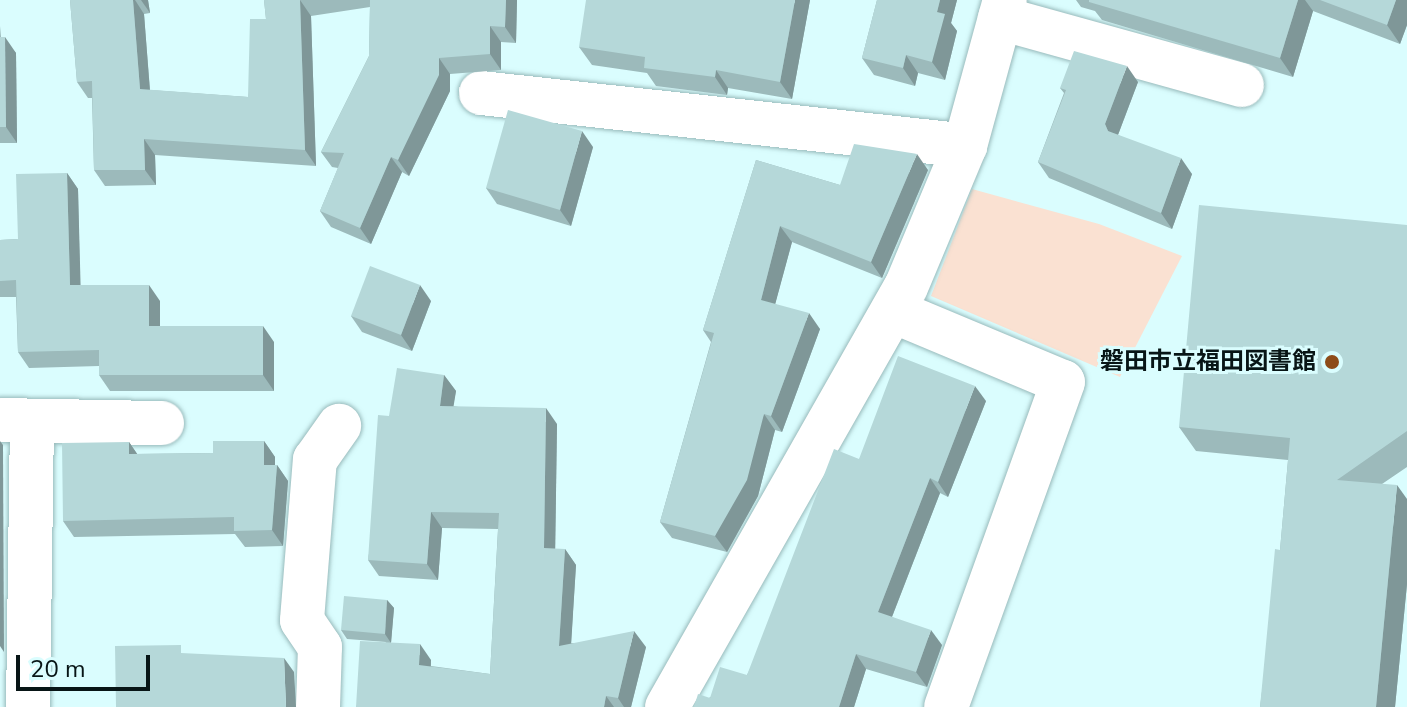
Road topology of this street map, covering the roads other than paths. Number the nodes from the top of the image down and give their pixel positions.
1 (1002, 9) edge
2 (1242, 85) dead end
3 (481, 93) dead end
4 (965, 146) junction
5 (893, 311) junction
6 (16, 420) edge
7 (162, 423) dead end
8 (339, 426) dead end
9 (28, 707) edge
10 (318, 707) edge
11 (667, 707) edge
12 (946, 707) edge

1 - 2 street
1 - 4 street
3 - 4 street
4 - 5 street
5 - 11 street
5 - 12 street
6 - 7 street
6 - 9 street
8 - 10 street

